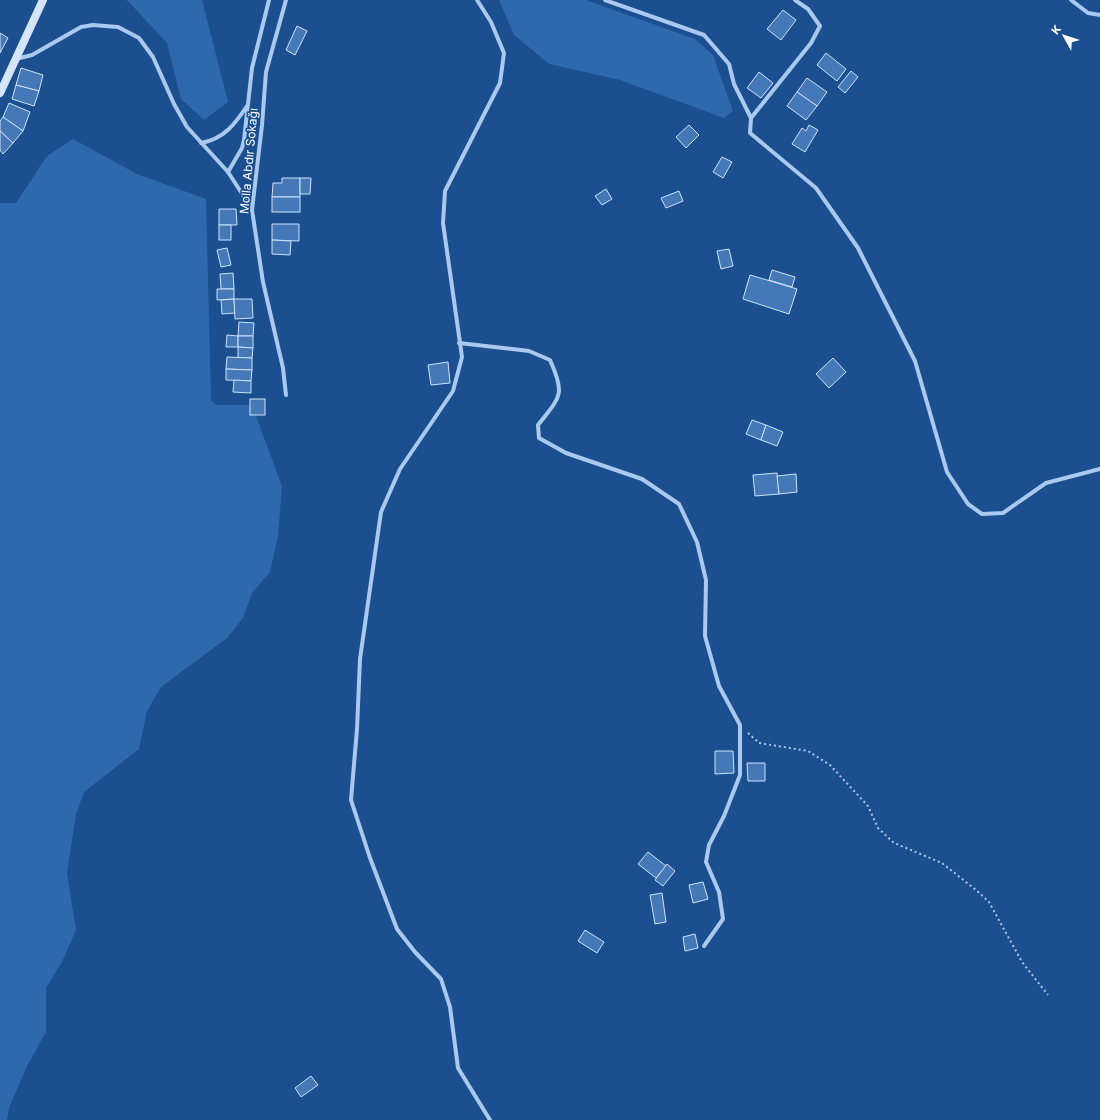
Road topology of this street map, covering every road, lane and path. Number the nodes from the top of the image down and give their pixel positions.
1 (43, 0) edge
2 (269, 0) edge
3 (286, 0) edge
4 (477, 0) edge
5 (604, 0) edge
6 (795, 0) edge
7 (1071, 0) edge
8 (1100, 15) edge
9 (15, 59) junction
10 (0, 93) edge
11 (247, 106) junction
12 (751, 118) junction
13 (201, 143) junction
14 (228, 172) junction
15 (252, 210) junction
16 (459, 342) junction
17 (286, 395) dead end
18 (1100, 469) edge
19 (740, 725) junction
20 (704, 946) dead end
21 (1048, 995) dead end
22 (490, 1120) edge

1 - 9 street
2 - 11 street
3 - 15 street, Molla Abdır Sokağı
4 - 16 street
5 - 12 street
6 - 12 street
7 - 8 street
9 - 10 street
9 - 13 street
11 - 13 street
11 - 14 street
12 - 18 street
13 - 14 street
14 - 15 street
15 - 17 street, Molla Abdır Sokağı
16 - 19 street
16 - 22 street
19 - 20 street
19 - 21 path

